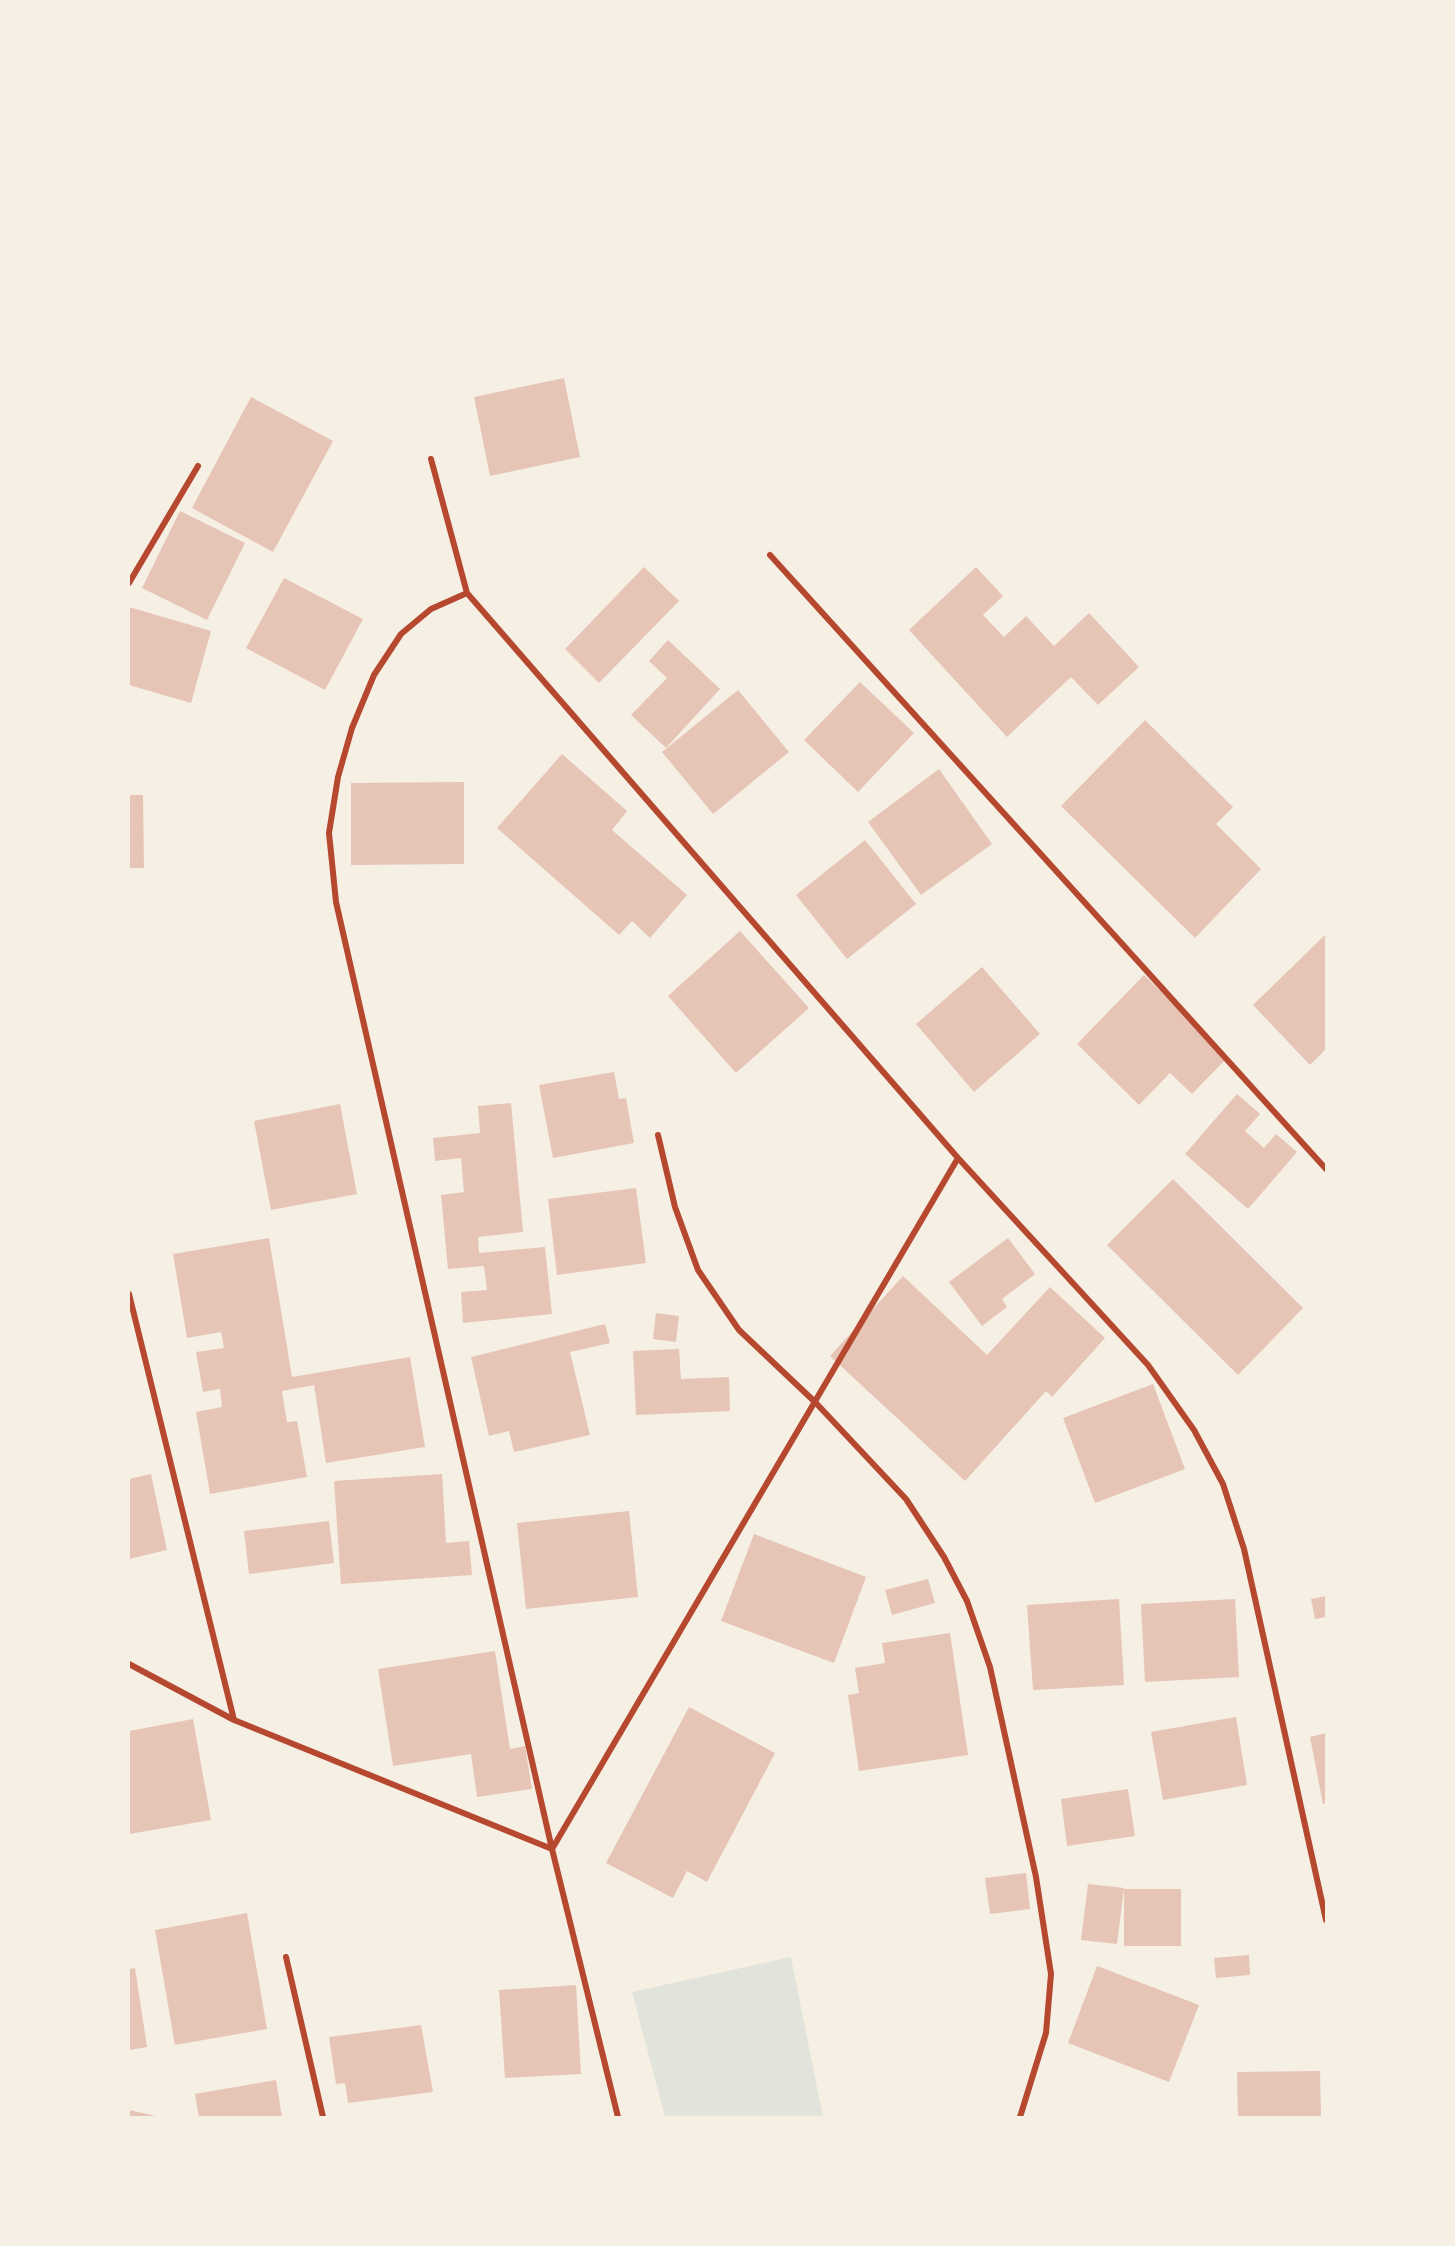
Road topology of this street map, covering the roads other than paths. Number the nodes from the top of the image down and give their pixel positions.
1 (431, 459) dead end
2 (198, 466) dead end
3 (770, 555) dead end
4 (129, 583) edge
5 (466, 593) junction
6 (658, 1135) dead end
7 (958, 1158) junction
8 (1326, 1169) edge
9 (129, 1294) edge
10 (815, 1402) junction
11 (129, 1664) edge
12 (234, 1720) junction
13 (552, 1849) junction
14 (1326, 1920) edge
15 (286, 1957) dead end
16 (323, 2117) edge
17 (618, 2117) edge
18 (1020, 2117) edge

1 - 5 street
2 - 4 street
3 - 8 street
5 - 7 street
5 - 13 street
6 - 10 street
7 - 10 street
7 - 14 street
9 - 12 street
10 - 13 street
10 - 18 street
11 - 12 street
12 - 13 street
13 - 17 street
15 - 16 street

